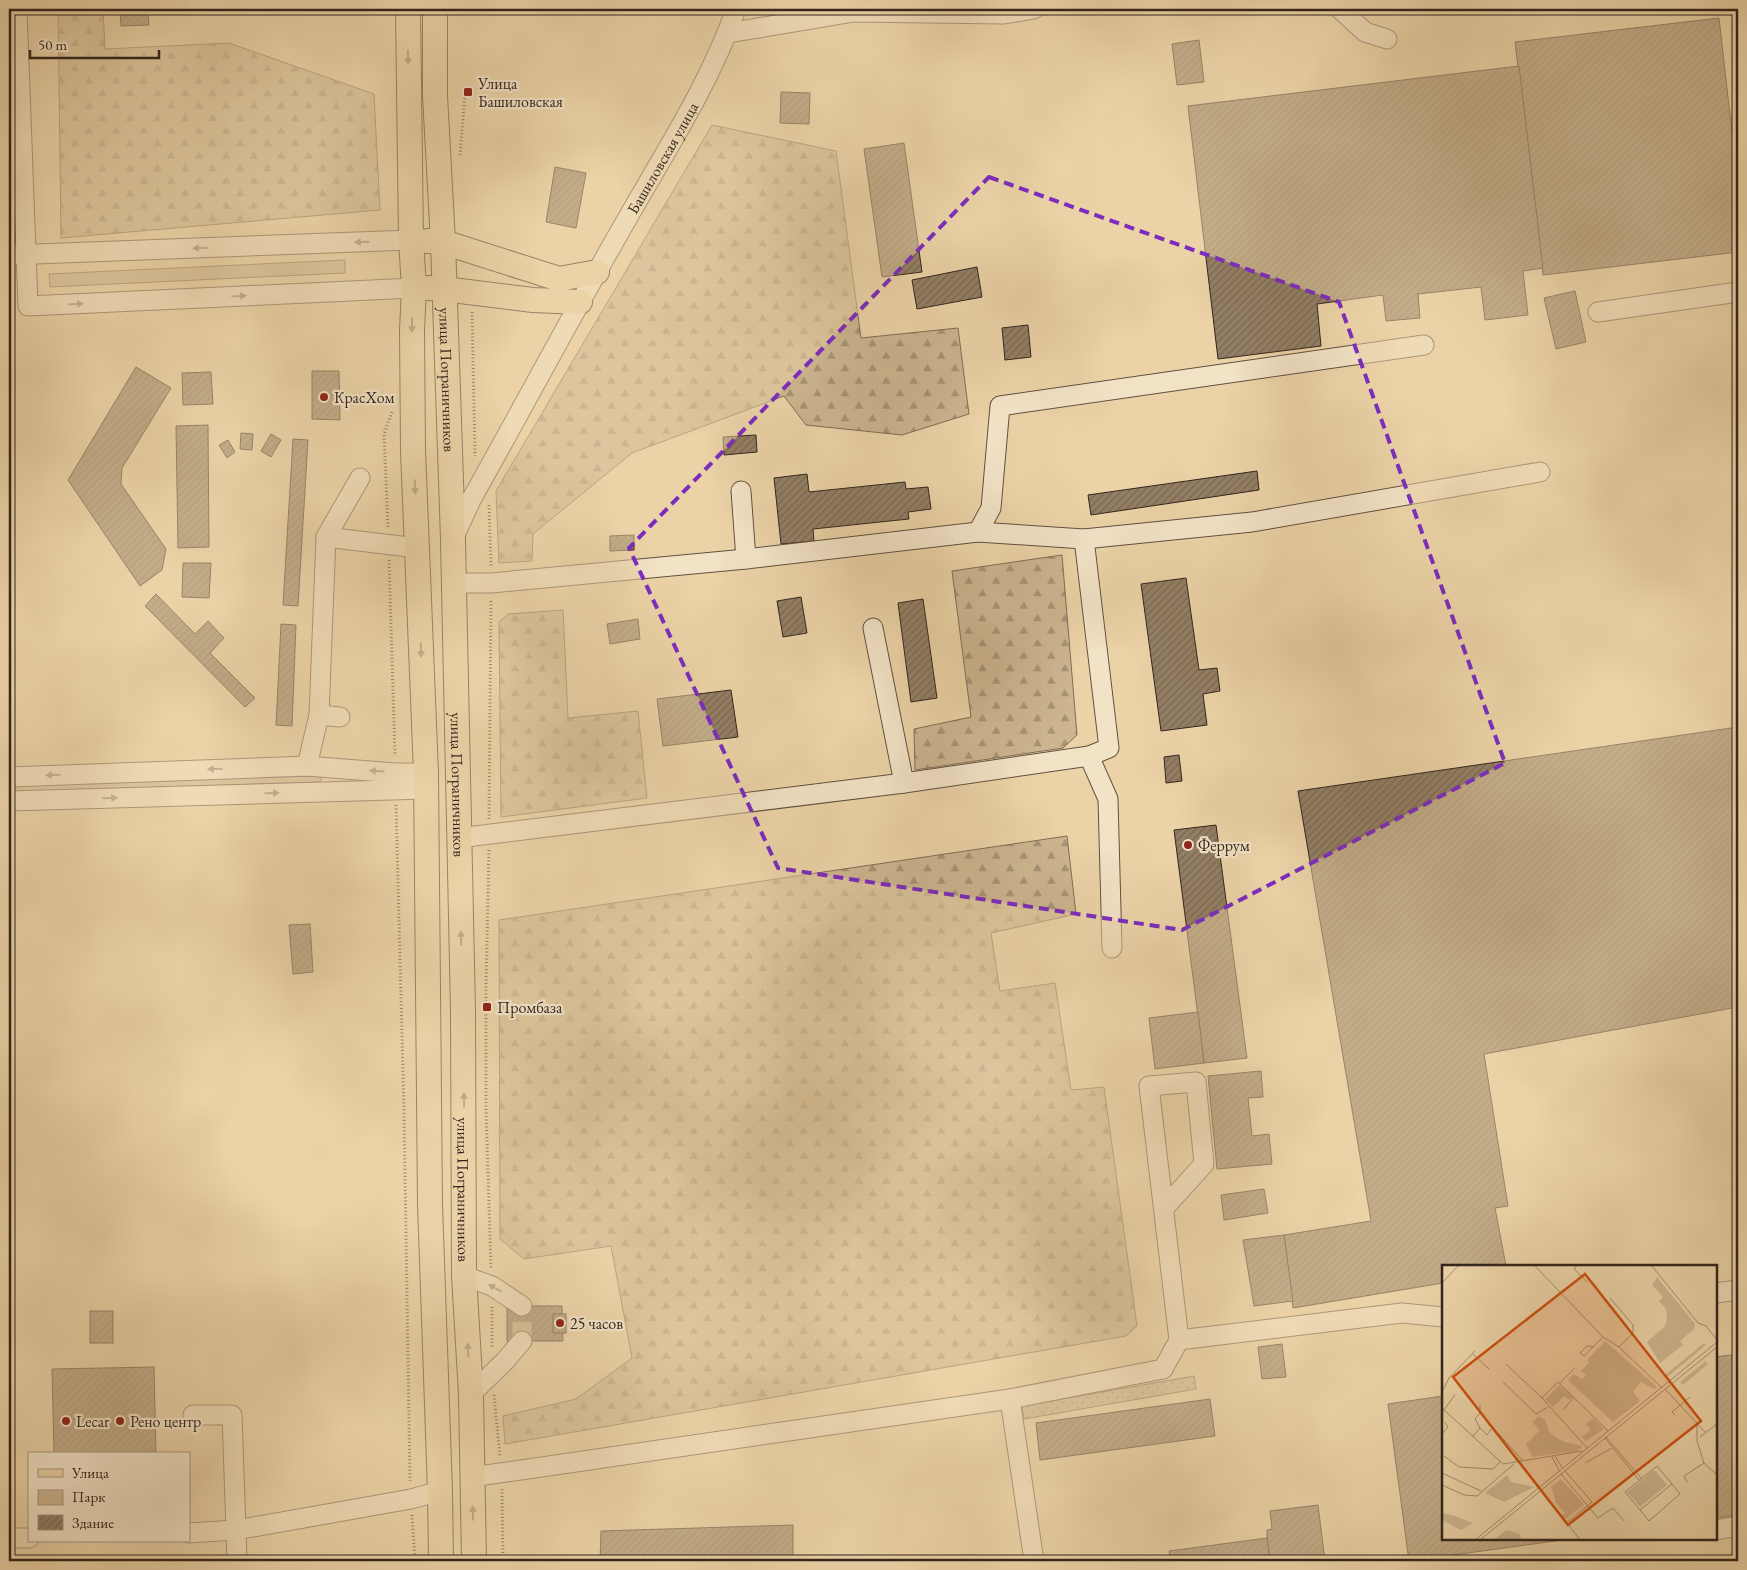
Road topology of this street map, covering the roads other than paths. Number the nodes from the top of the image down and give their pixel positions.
1 (18, 9) edge
2 (408, 9) edge
3 (435, 9) edge
4 (736, 9) edge
5 (1034, 9) edge
6 (1340, 9) edge
7 (728, 33) junction
8 (1387, 39) dead end
9 (411, 240) junction
10 (443, 242) junction
11 (17, 254) edge
12 (597, 272) junction
13 (414, 288) junction
14 (444, 288) junction
15 (1738, 292) edge
16 (580, 302) junction
17 (1598, 312) dead end
18 (1424, 345) dead end
19 (1540, 472) dead end
20 (360, 478) dead end
21 (741, 491) dead end
22 (978, 532) junction
23 (326, 537) junction
24 (1084, 538) junction
25 (453, 540) junction
26 (417, 548) junction
27 (746, 559) junction
28 (454, 583) junction
29 (874, 628) dead end
30 (319, 715) junction
31 (340, 717) dead end
32 (1089, 756) junction
33 (307, 766) junction
34 (9, 777) edge
35 (395, 781) junction
36 (426, 781) junction
37 (904, 783) junction
38 (9, 801) edge
39 (459, 838) junction
40 (1112, 948) dead end
41 (463, 1051) junction
42 (430, 1064) junction
43 (464, 1166) junction
44 (431, 1167) junction
45 (1165, 1207) junction
46 (464, 1276) junction
47 (1738, 1290) edge
48 (1717, 1293) edge
49 (522, 1306) dead end
50 (1442, 1317) edge
51 (1180, 1340) junction
52 (522, 1341) tunnel mouth
53 (471, 1394) junction
54 (1010, 1399) junction
55 (194, 1415) dead end
56 (472, 1477) junction
57 (440, 1491) junction
58 (1738, 1526) edge
59 (236, 1530) junction
60 (1717, 1530) edge
61 (190, 1533) edge
62 (237, 1561) edge
63 (441, 1561) edge
64 (474, 1561) edge
65 (1034, 1561) edge

1 - 11 street
2 -> 9 main road, улица Пограничников
3 - 10 main road, улица Пограничников
4 - 7 street, Башиловская улица
5 - 7 street
6 - 8 street
7 - 12 street, Башиловская улица
9 - 10 main road
9 -> 11 street
9 - 13 main road, улица Пограничников
10 - 12 main road
10 - 14 main road, улица Пограничников
11 -> 13 street
12 - 16 street, Башиловская улица
13 - 14 main road
13 -> 26 main road, улица Пограничников
14 - 16 main road
14 - 25 main road, улица Пограничников
15 - 17 street
16 - 25 street, Башиловская улица
18 - 22 street
19 - 24 street
20 - 23 street
21 - 27 street
22 - 24 street
22 - 27 street
23 - 26 street
23 - 30 street
24 - 32 street
25 - 28 main road, улица Пограничников
26 -> 36 main road, улица Пограничников
27 - 28 street
28 - 39 main road, улица Пограничников
29 - 37 street
30 - 31 street
30 - 33 street
32 - 37 street
32 - 40 street
33 -> 34 street
35 -> 33 street
35 - 36 street
38 -> 35 street
36 - 42 main road, улица Пограничников
37 - 39 street
41 -> 39 main road, улица Пограничников
41 - 42 main road
43 -> 41 main road, улица Пограничников
42 - 44 main road, улица Пограничников
43 - 44 main road
43 - 46 main road, улица Пограничников
44 - 57 main road, улица Пограничников
45 - 45 street
45 - 51 street
49 -> 46 street
53 -> 46 main road, улица Пограничников
47 - 48 street
50 - 51 street
51 - 54 street
52 - 53 street
53 - 56 main road, улица Пограничников
54 - 56 street
54 - 65 street
55 - 59 street
64 -> 56 main road, улица Пограничников
57 - 59 street
57 - 63 main road, улица Пограничников
58 - 60 street
59 - 61 street
59 - 62 street

